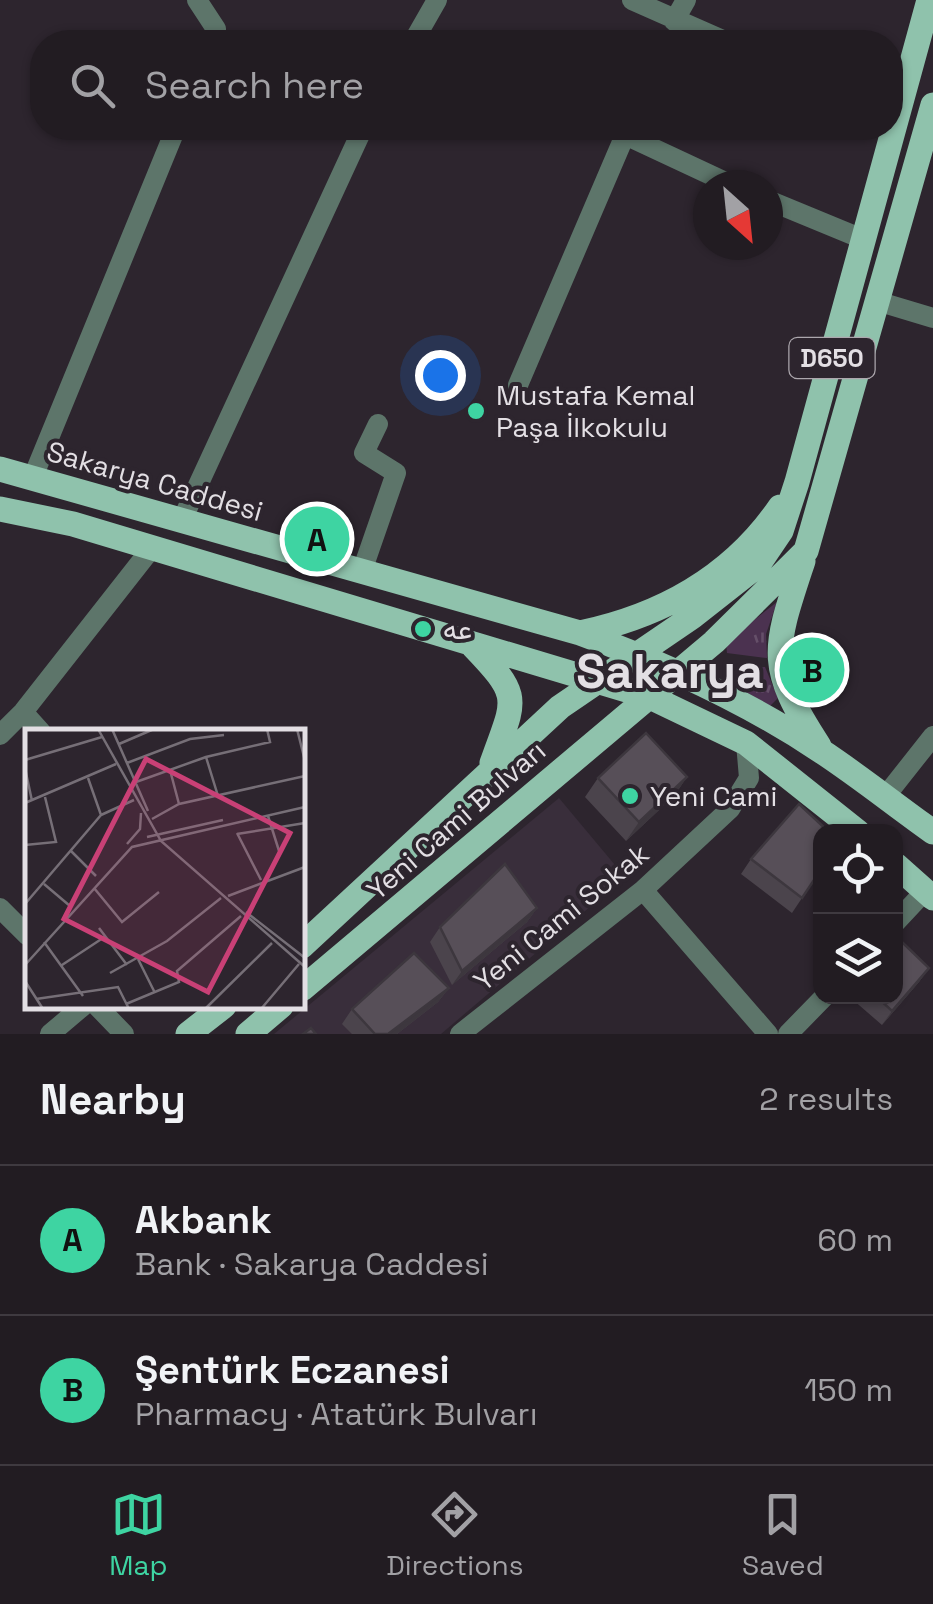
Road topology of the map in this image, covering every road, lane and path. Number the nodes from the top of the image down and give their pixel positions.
1 (197, 0) edge
2 (438, 0) edge
3 (632, 0) edge
4 (686, 0) edge
5 (929, 0) edge
6 (674, 21) junction
7 (215, 30) edge
8 (420, 30) edge
9 (697, 30) edge
10 (903, 98) edge
11 (933, 105) edge
12 (171, 140) edge
13 (357, 140) edge
14 (623, 140) edge
15 (636, 140) edge
16 (892, 140) edge
17 (700, 170) edge
18 (783, 206) edge
19 (865, 240) junction
20 (880, 302) junction
21 (933, 318) edge
22 (518, 385) dead end
23 (378, 424) dead end
24 (0, 469) edge
25 (33, 477) junction
26 (797, 482) junction
27 (0, 508) edge
28 (182, 520) junction
29 (151, 548) junction
30 (806, 551) junction
31 (362, 571) junction
32 (580, 634) junction
33 (466, 639) junction
34 (637, 654) junction
35 (679, 671) junction
36 (597, 682) junction
37 (650, 697) junction
38 (24, 712) junction
39 (683, 712) junction
40 (612, 725) junction
41 (38, 729) edge
42 (0, 735) edge
43 (933, 736) edge
44 (746, 743) junction
45 (821, 750) junction
46 (490, 768) junction
47 (884, 798) junction
48 (848, 824) edge
49 (933, 832) edge
50 (903, 871) edge
51 (643, 890) junction
52 (929, 895) edge
53 (0, 908) edge
54 (903, 916) edge
55 (25, 933) edge
56 (308, 933) edge
57 (305, 986) edge
58 (817, 1004) edge
59 (80, 1009) edge
60 (100, 1009) edge
61 (220, 1009) edge
62 (277, 1009) edge
63 (462, 1033) edge
64 (50, 1034) edge
65 (124, 1034) edge
66 (188, 1034) edge
67 (248, 1034) edge
68 (768, 1034) edge
69 (788, 1034) edge

1 - 7 street
2 - 8 street
3 - 6 street
4 - 6 street
5 - 10 main road, D650
6 - 9 street
11 - 20 main road
12 - 25 street
13 - 28 street
14 - 22 street
15 - 17 street
16 - 19 main road, D650
18 - 19 street
19 - 26 main road, D650
20 - 21 street
20 - 30 main road
23 - 31 street
24 - 25 main road, Sakarya Caddesi
25 - 28 main road, Sakarya Caddesi
26 - 32 main road
26 - 34 main road, D650
27 - 29 main road
28 - 31 main road, Sakarya Caddesi
29 - 33 main road
29 - 38 street
30 - 35 main road, Yeni Cami Bulvarı
30 - 45 main road
31 - 32 main road, Sakarya Caddesi
32 - 34 main road, Sakarya Caddesi
33 - 36 main road
33 - 46 main road
34 - 35 main road, Sakarya Caddesi
34 - 36 main road, Yeni Cami Bulvarı
35 - 37 main road, Yeni Cami Bulvarı
35 - 45 main road, Sakarya Caddesi
36 - 37 main road
36 - 46 main road, Yeni Cami Bulvarı
37 - 39 main road
37 - 40 main road, Yeni Cami Bulvarı
38 - 41 street
38 - 42 street
39 - 40 main road
39 - 44 main road
40 - 57 main road, Yeni Cami Bulvarı
43 - 47 street
44 - 48 main road
44 - 51 street, Yeni Cami Sokak
45 - 47 main road
46 - 56 main road, Yeni Cami Bulvarı
47 - 49 main road
50 - 52 main road
51 - 63 street, Yeni Cami Sokak
51 - 68 street
52 - 54 street
53 - 55 street
58 - 69 street
59 - 64 street
60 - 65 street
61 - 66 main road
62 - 67 main road

